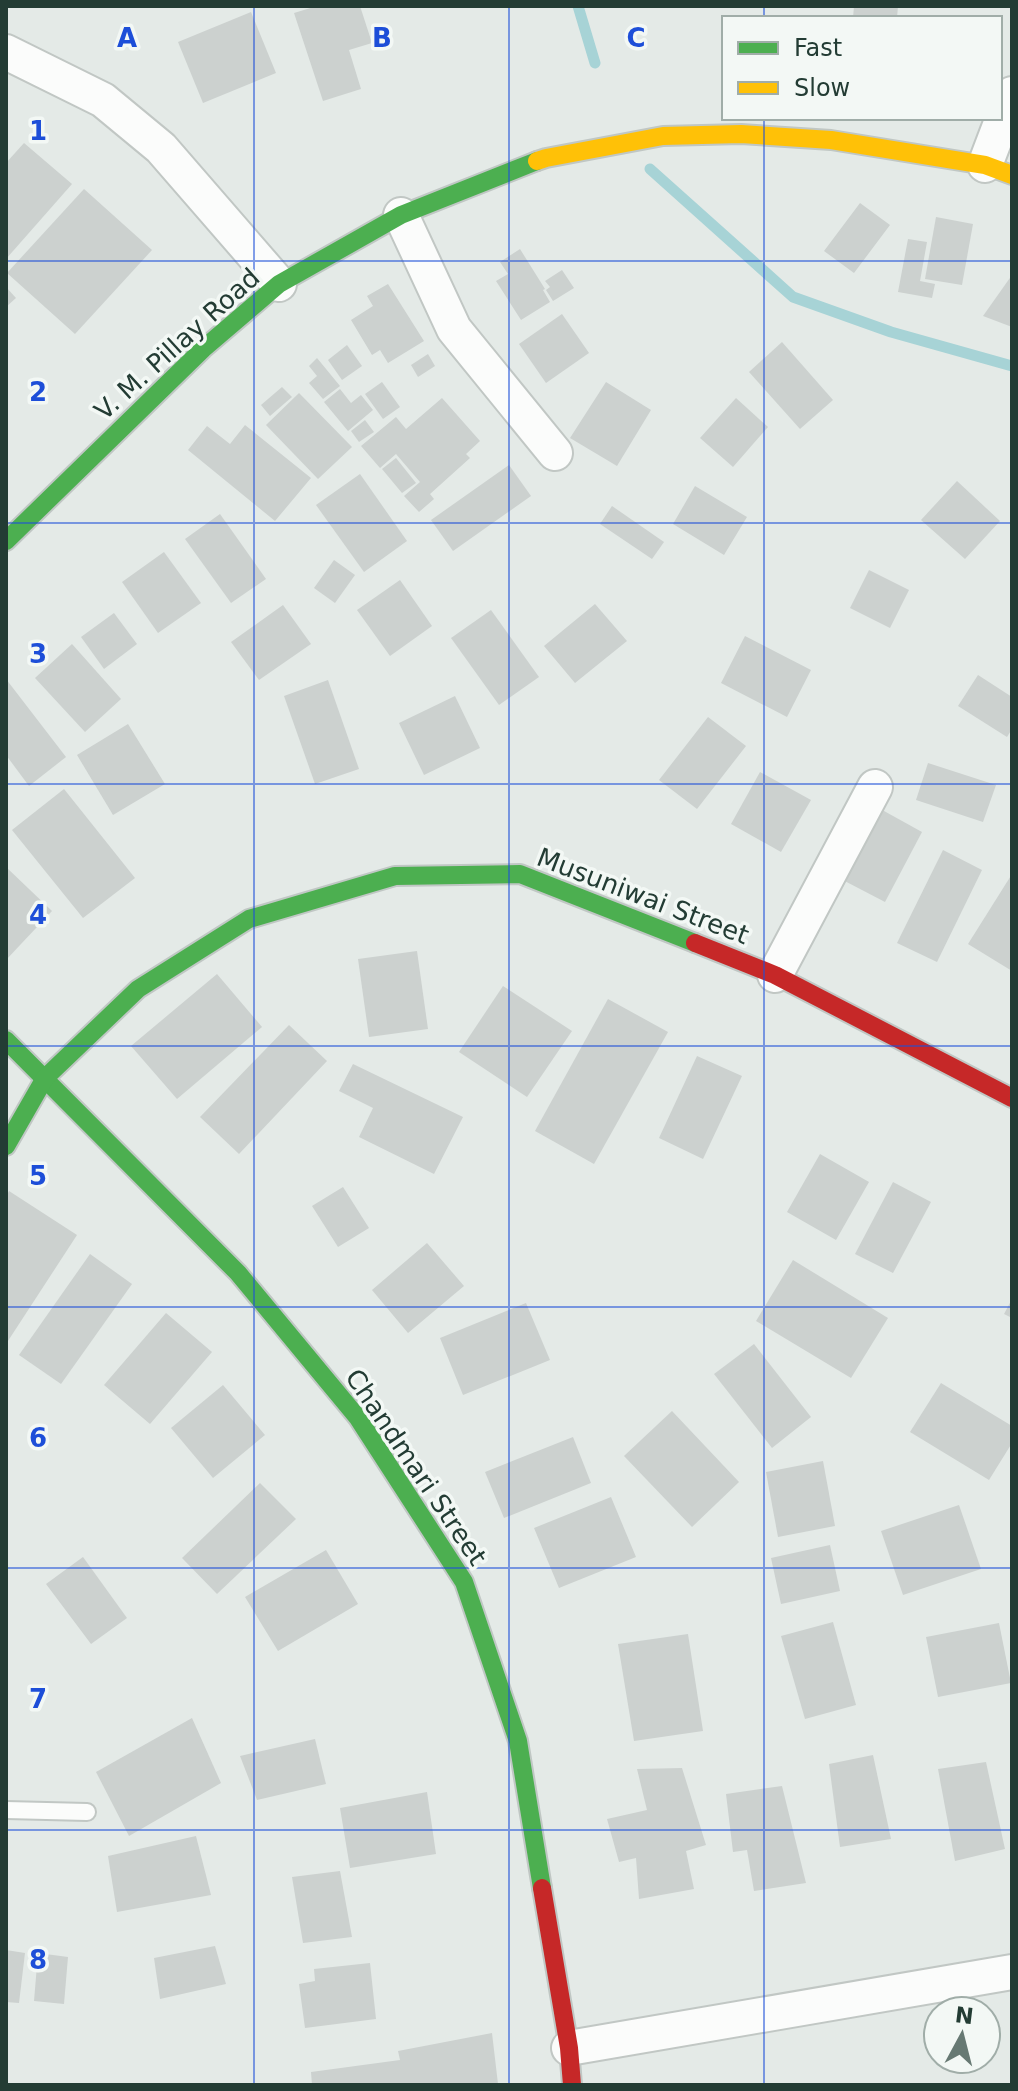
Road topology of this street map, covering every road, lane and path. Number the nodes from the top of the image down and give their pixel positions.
1 (6, 52) edge
2 (1012, 94) edge
3 (999, 170) edge
4 (401, 215) junction
5 (279, 284) junction
6 (555, 453) dead end
7 (6, 541) edge
8 (875, 787) dead end
9 (775, 975) junction
10 (6, 1040) edge
11 (45, 1078) junction
12 (1012, 1098) edge
13 (6, 1146) edge
14 (6, 1810) edge
15 (87, 1812) dead end
16 (1012, 1972) edge
17 (569, 2048) junction
18 (572, 2085) edge

1 - 5 street
2 - 3 street
3 - 4 street, V. M. Pillay Road
4 - 5 street, V. M. Pillay Road
4 - 6 street
5 - 7 street, V. M. Pillay Road
8 - 9 street
9 - 11 street, Musuniwai Street
9 - 12 street, Musuniwai Street
10 - 11 street, Chandmari Street
11 - 13 street, Musuniwai Street
11 - 17 street, Chandmari Street
14 - 15 lane
16 - 17 street
17 - 18 street, Chandmari Street

